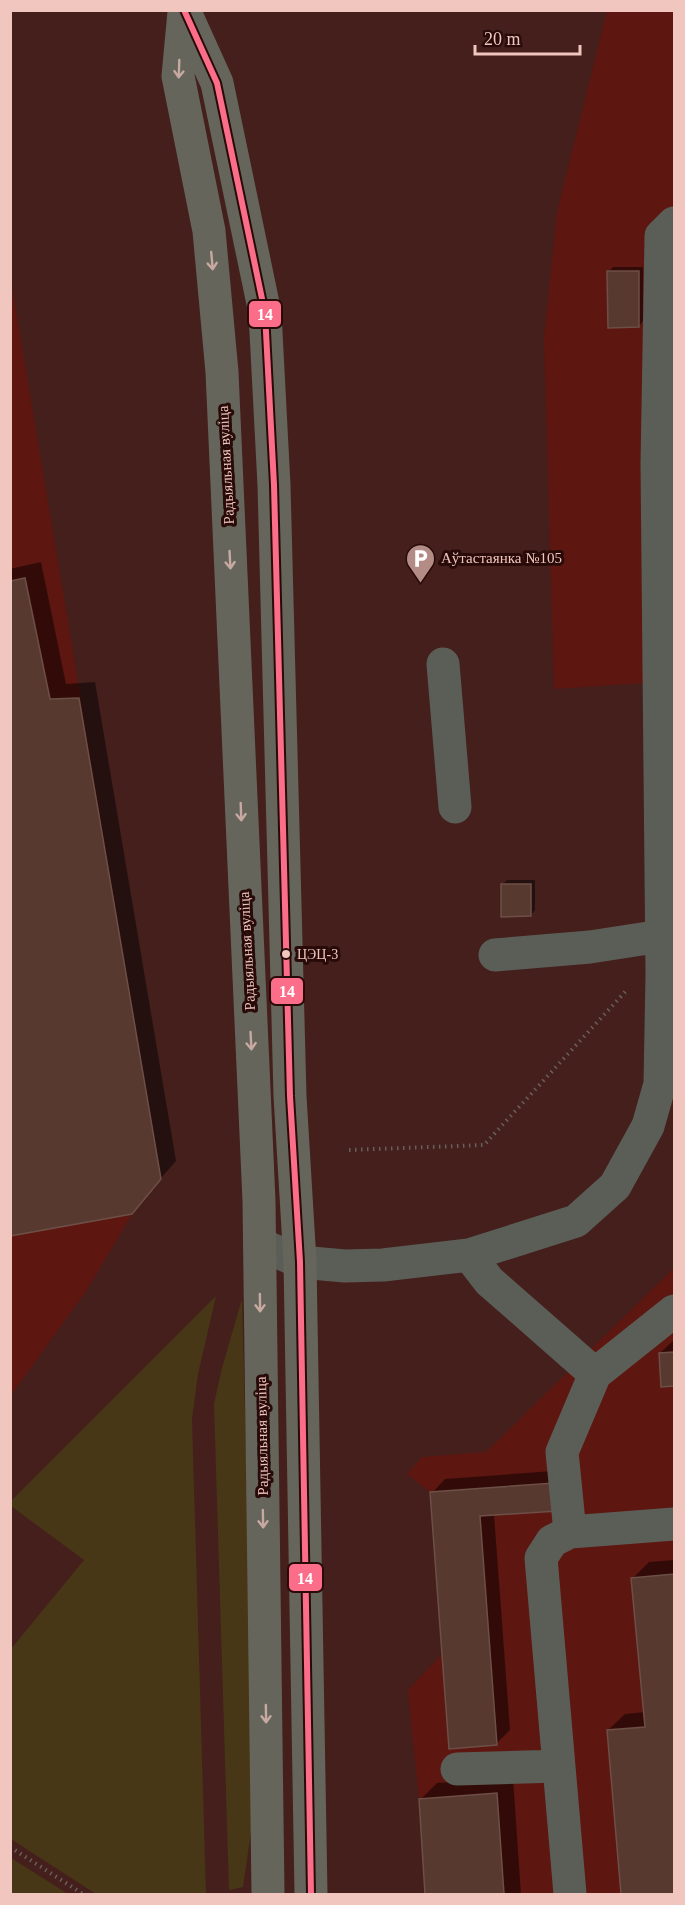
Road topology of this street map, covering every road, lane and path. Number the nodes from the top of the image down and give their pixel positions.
1 (184, 11) edge
2 (675, 223) edge
3 (667, 350) edge
4 (666, 467) edge
5 (443, 664) dead end
6 (455, 807) dead end
7 (662, 936) junction
8 (495, 955) dead end
9 (668, 971) edge
10 (627, 989) dead end
11 (349, 1150) dead end
12 (260, 1244) junction
13 (470, 1255) junction
14 (300, 1262) junction
15 (675, 1311) edge
16 (595, 1374) junction
17 (675, 1524) edge
18 (570, 1532) junction
19 (559, 1766) junction
20 (457, 1769) dead end
21 (10, 1847) edge
22 (83, 1894) edge
23 (268, 1894) edge
24 (311, 1894) edge
25 (570, 1894) edge

1 -> 12 main road, Радыяльная вуліца
1 - 14 main road, Радыяльная вуліца
2 - 3 street
3 - 4 street
4 - 7 street
5 - 6 street
7 - 8 street
7 - 9 street
9 - 13 street
10 - 11 path
12 - 14 street
12 -> 23 main road, Радыяльная вуліца
13 - 14 street
13 - 16 street
14 - 24 main road, Радыяльная вуліца
15 - 16 street
16 - 18 street
17 - 18 street
18 - 19 street
19 - 20 street
19 - 25 street
21 - 22 path

